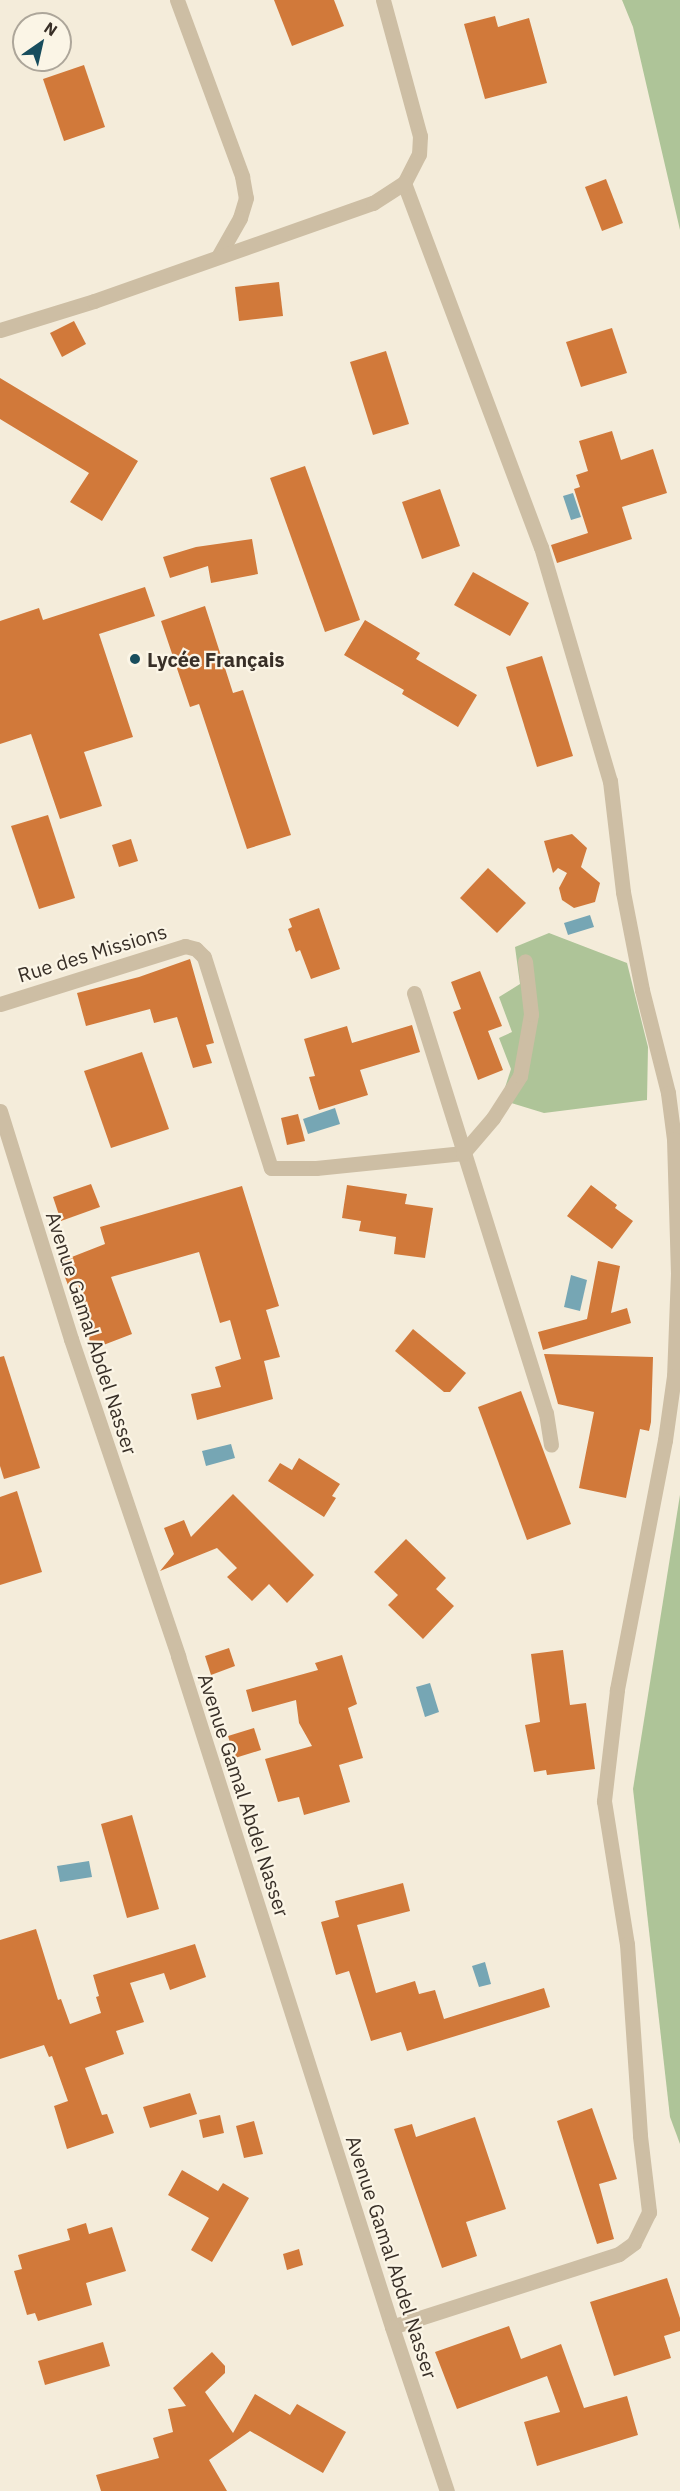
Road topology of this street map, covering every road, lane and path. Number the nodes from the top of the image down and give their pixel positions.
1 (177, 0) edge
2 (382, 0) edge
3 (404, 183) junction
4 (219, 255) junction
5 (0, 330) edge
6 (525, 961) dead end
7 (414, 993) dead end
8 (0, 1004) edge
9 (0, 1112) edge
10 (464, 1153) junction
11 (550, 1445) dead end
12 (392, 2327) junction
13 (447, 2491) edge

1 - 4 street
2 - 3 street
3 - 4 street
3 - 12 street
4 - 5 street
6 - 10 street
7 - 10 street
8 - 10 street, Rue des Missions
9 - 12 street, Avenue Gamal Abdel Nasser
10 - 11 street
12 - 13 street, Avenue Gamal Abdel Nasser

